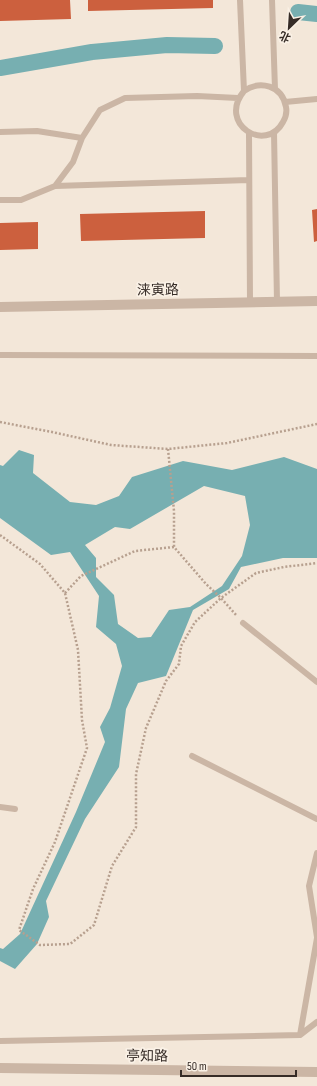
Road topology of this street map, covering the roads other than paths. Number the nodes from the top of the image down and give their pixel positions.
1 (240, 0) edge
2 (272, 0) edge
3 (275, 89) junction
4 (244, 91) junction
5 (238, 98) junction
6 (317, 99) edge
7 (285, 102) junction
8 (0, 132) edge
9 (274, 132) junction
10 (249, 133) junction
11 (82, 138) junction
12 (250, 180) junction
13 (54, 186) junction
14 (0, 200) edge
15 (317, 301) edge
16 (250, 302) junction
17 (277, 302) junction
18 (0, 307) edge
19 (0, 355) edge
20 (317, 356) edge
21 (243, 623) road end
22 (317, 682) edge
23 (192, 756) dead end
24 (0, 807) edge
25 (15, 809) dead end
26 (317, 819) edge
27 (317, 853) edge
28 (317, 937) edge
29 (317, 1022) edge
30 (300, 1035) junction
31 (0, 1041) edge
32 (0, 1068) edge
33 (317, 1072) edge

1 - 4 lane
2 - 3 lane
3 - 4 lane
3 - 7 lane
4 - 5 lane
5 - 10 lane
5 - 11 lane
6 - 7 lane
7 - 9 lane
8 - 11 lane
9 - 10 lane
9 - 17 lane
10 - 12 lane
11 - 13 lane
12 - 13 lane
12 - 16 lane
13 - 14 lane
15 - 17 street, 涞寅路
16 - 17 street, 涞寅路
16 - 18 street, 涞寅路
19 - 20 lane
21 - 22 lane
23 - 26 lane
24 - 25 lane
27 - 28 lane
28 - 30 lane
29 - 30 lane
30 - 31 lane
32 - 33 street, 亭知路

